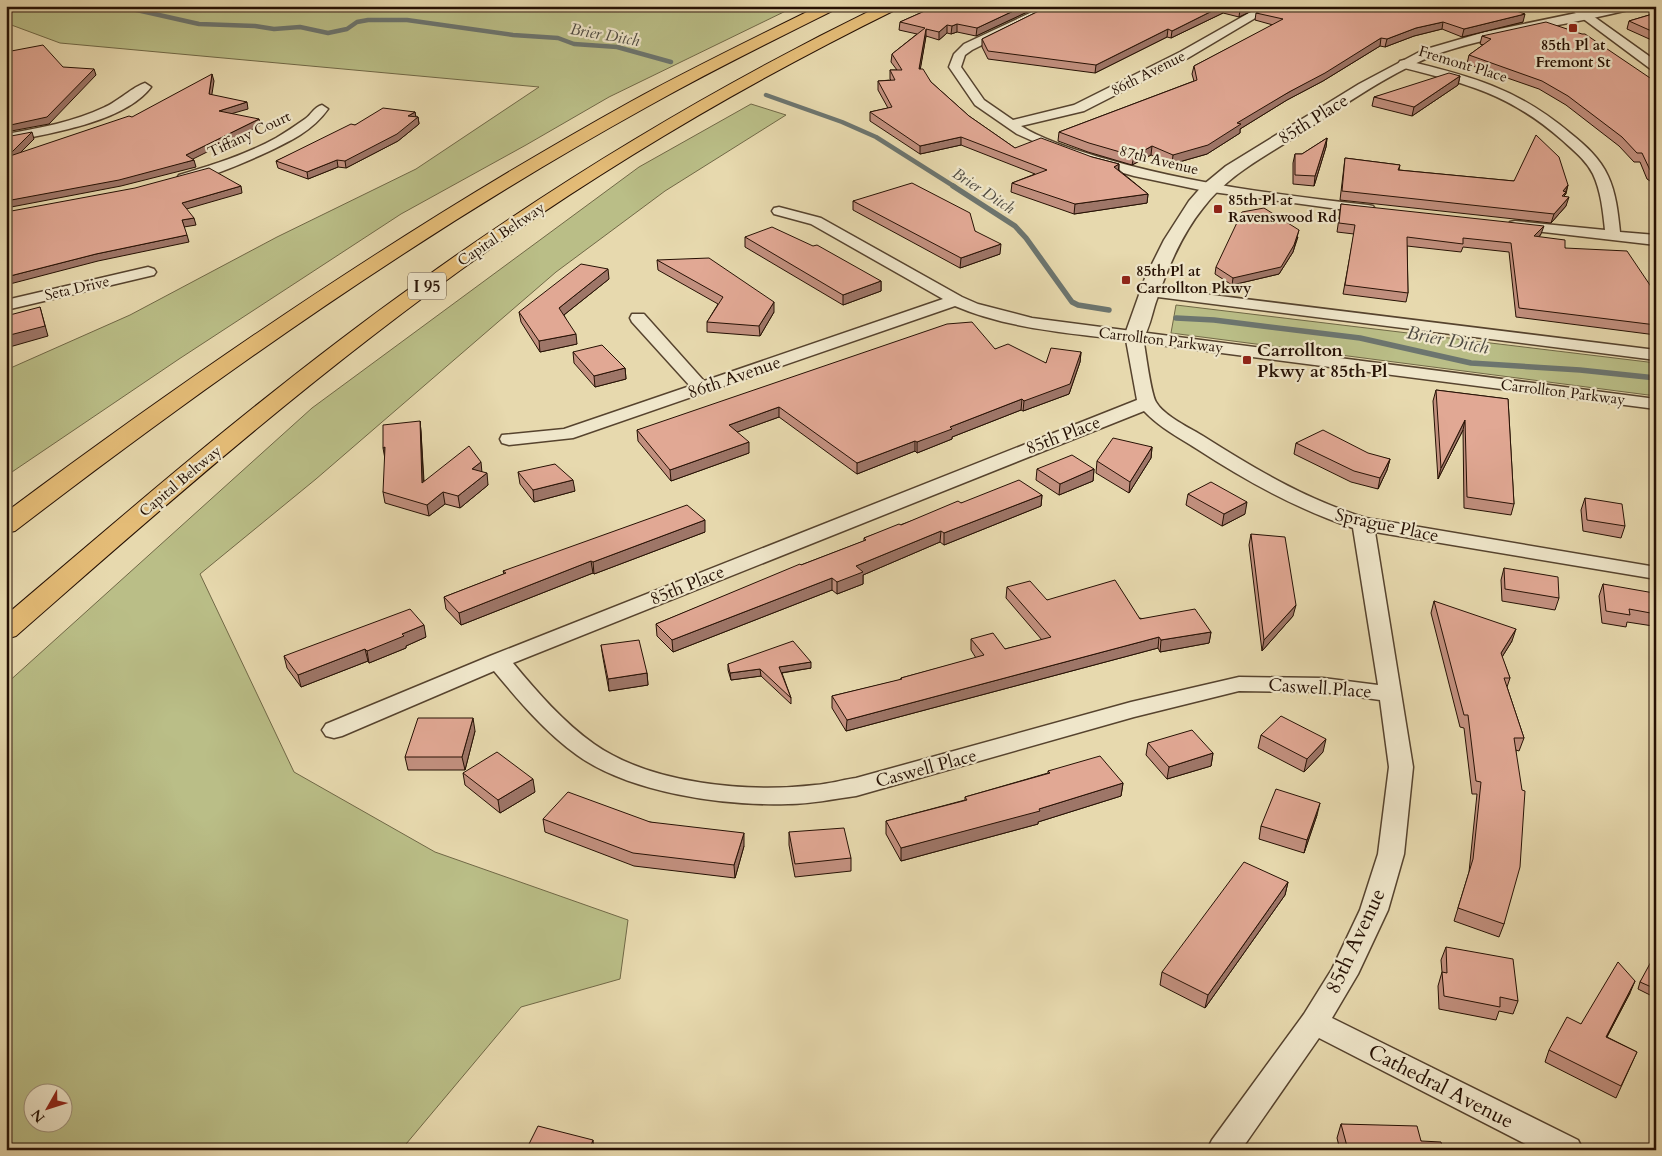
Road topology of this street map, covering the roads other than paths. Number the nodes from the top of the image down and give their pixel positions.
1 (831, 6) edge
2 (892, 6) edge
3 (1055, 6) edge
4 (1278, 6) edge
5 (1571, 6) edge
6 (1627, 6) edge
7 (1588, 17) junction
8 (1404, 64) junction
9 (1654, 64) edge
10 (145, 87) dead end
11 (322, 109) dead end
12 (1010, 124) junction
13 (6, 138) edge
14 (172, 181) edge
15 (1210, 189) junction
16 (1382, 210) edge
17 (779, 211) dead end
18 (1497, 223) edge
19 (1614, 235) junction
20 (1656, 240) edge
21 (148, 272) dead end
22 (1148, 292) junction
23 (956, 300) junction
24 (6, 305) edge
25 (638, 318) dead end
26 (1134, 337) junction
27 (1656, 355) edge
28 (701, 388) junction
29 (1147, 403) junction
30 (1656, 404) edge
31 (509, 439) dead end
32 (1363, 524) junction
33 (6, 525) edge
34 (1656, 573) edge
35 (6, 630) edge
36 (498, 660) junction
37 (1391, 694) junction
38 (334, 730) dead end
39 (1314, 1022) junction
40 (1223, 1150) edge
41 (1567, 1150) edge

1 - 33 highway
2 - 35 highway, Capital Beltway / I 95
3 - 12 street, 87th Avenue
4 - 12 street, 86th Avenue
5 - 7 street
6 - 7 street, 85th Place
7 - 8 street, 85th Place
7 - 9 street
8 - 15 street, 85th Place
8 - 19 street, Fremont Place
10 - 13 street
11 - 14 street, Tiffany Court
12 - 15 street, 87th Avenue
15 - 16 street, 87th Avenue
15 - 22 street, 85th Place
17 - 23 street, Carrollton Parkway
18 - 19 street
19 - 20 street
21 - 24 street, Seta Drive
22 - 26 street, 85th Place
22 - 27 street
23 - 26 street, Carrollton Parkway
23 - 28 street, 86th Avenue
25 - 28 street
26 - 29 street, 85th Place
26 - 30 street, Carrollton Parkway
28 - 31 street, 86th Avenue
29 - 32 street, Sprague Place
29 - 36 street, 85th Place
32 - 34 street, Sprague Place
32 - 37 street, 85th Avenue
36 - 37 street, Caswell Place
36 - 38 street, 85th Place
37 - 39 street, 85th Avenue
39 - 40 street, 85th Avenue
39 - 41 street, Cathedral Avenue

